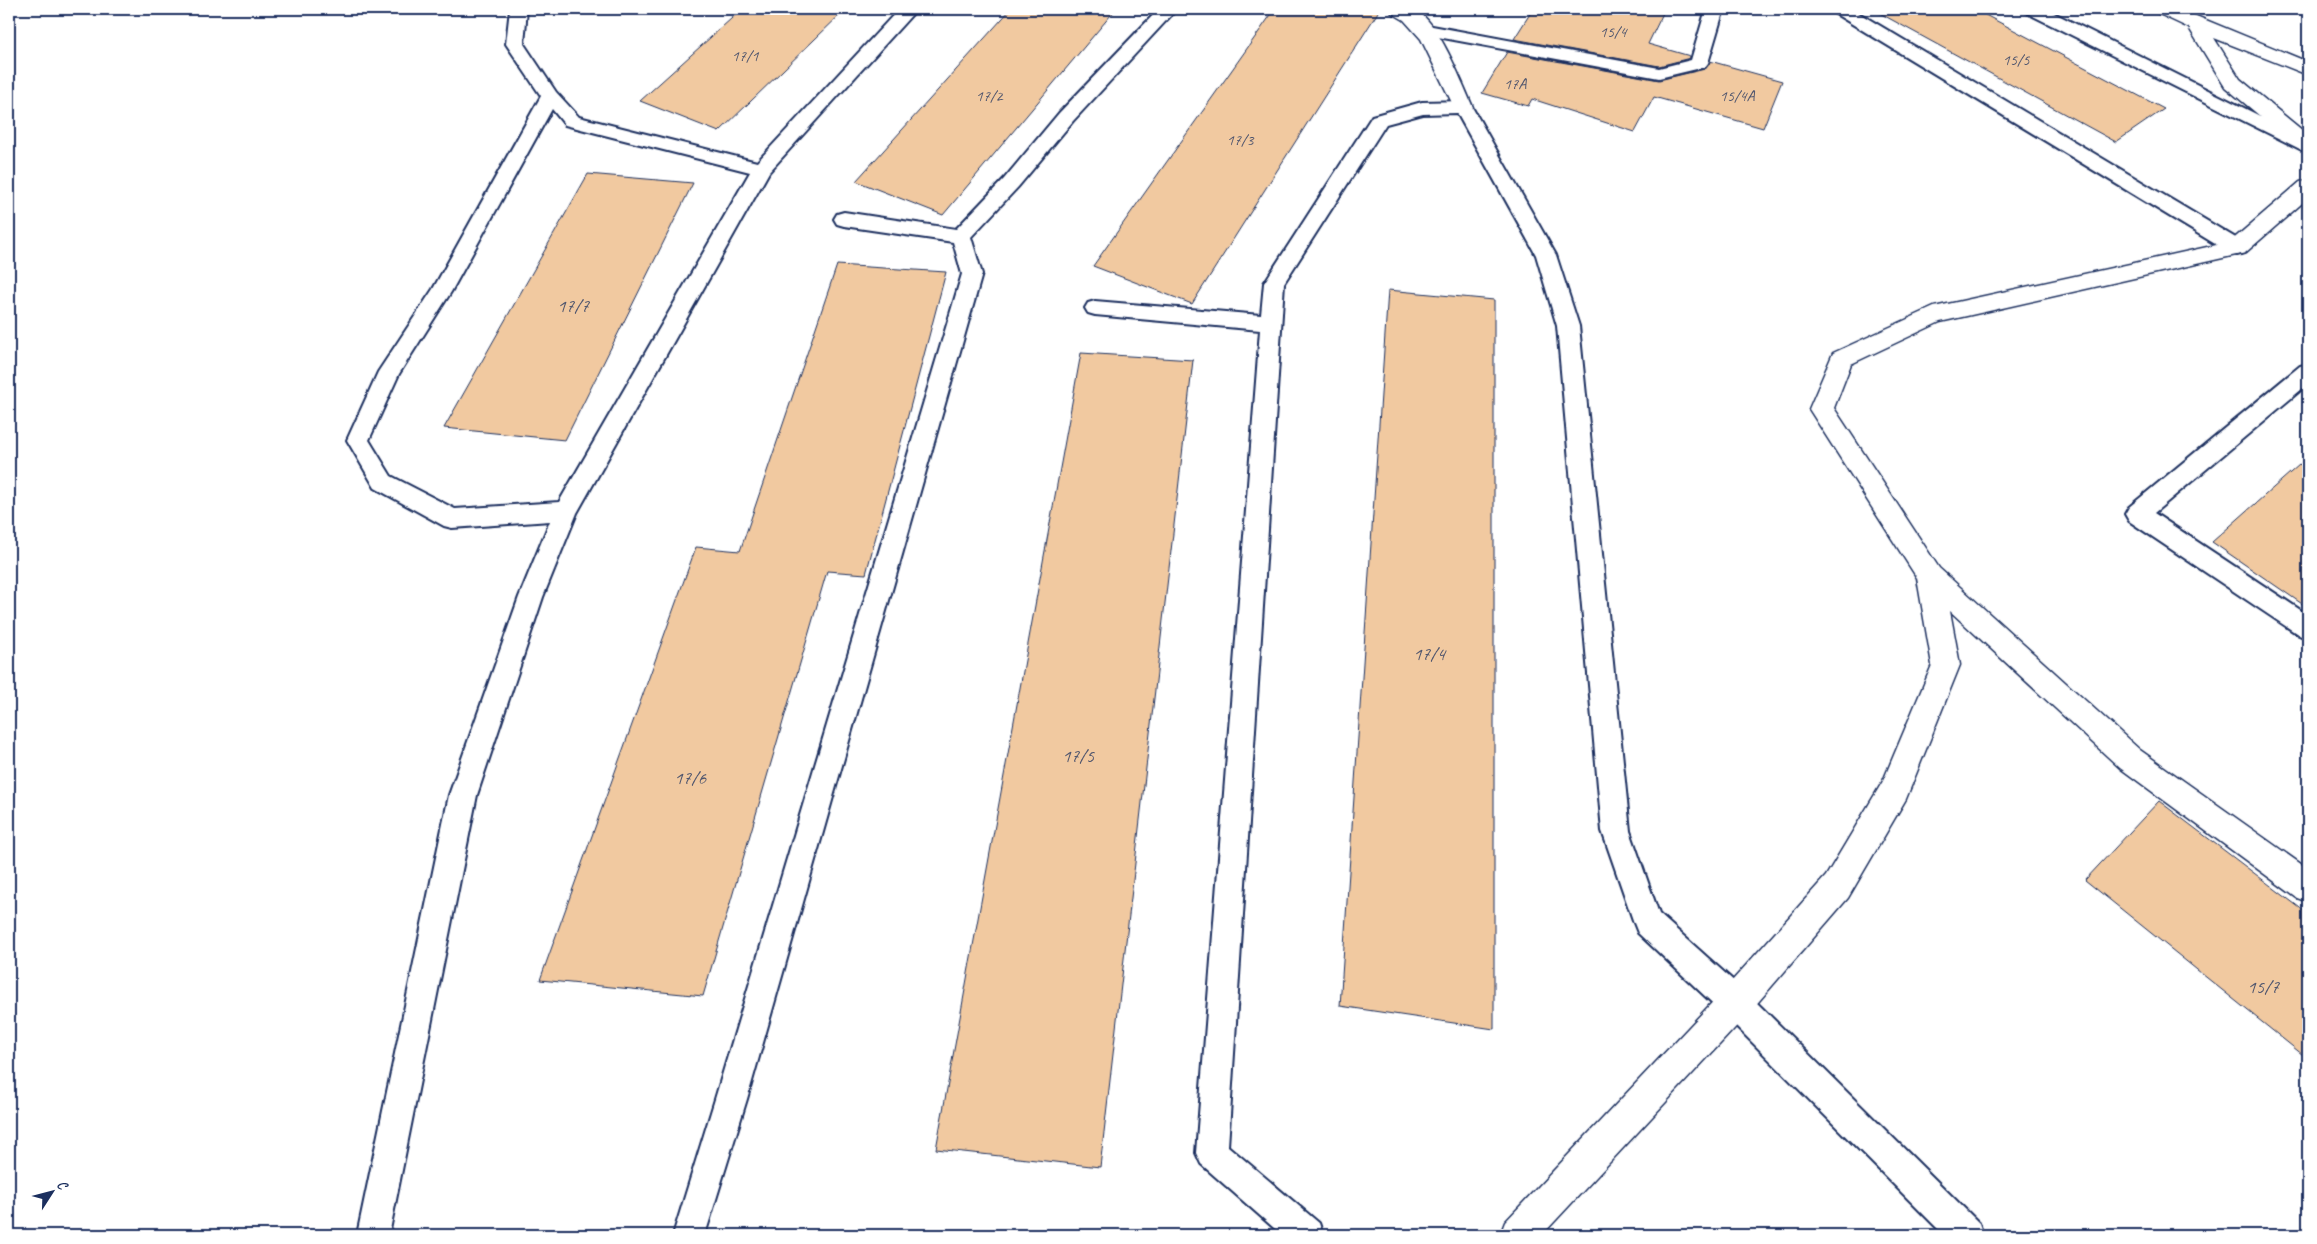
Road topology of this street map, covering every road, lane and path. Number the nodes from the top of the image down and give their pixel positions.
1 (518, 9) edge
2 (908, 9) edge
3 (1168, 9) edge
4 (1399, 9) edge
5 (1715, 9) edge
6 (1840, 9) edge
7 (2033, 9) edge
8 (2164, 9) edge
9 (2196, 24) junction
10 (1427, 30) junction
11 (2308, 69) edge
12 (550, 96) junction
13 (1463, 108) junction
14 (2308, 146) edge
15 (761, 169) junction
16 (2308, 187) edge
17 (844, 219) dead end
18 (961, 236) junction
19 (2237, 248) junction
20 (1095, 308) dead end
21 (1272, 324) junction
22 (2308, 372) edge
23 (566, 511) junction
24 (1930, 576) junction
25 (2308, 628) edge
26 (2308, 887) edge
27 (1735, 1003) junction
28 (373, 1235) edge
29 (689, 1235) edge
30 (1307, 1235) edge
31 (1518, 1235) edge
32 (1967, 1235) edge

1 - 12 lane
2 - 15 lane
3 - 18 lane
4 - 10 street
5 - 10 lane
6 - 19 lane
7 - 14 lane
8 - 9 street
9 - 11 street
9 - 14 street
10 - 13 street
12 - 15 lane
12 - 23 lane
13 - 21 lane
13 - 27 lane
15 - 23 lane
16 - 19 street
17 - 18 lane
18 - 29 lane
19 - 24 street
20 - 21 lane
21 - 30 lane
22 - 25 lane
23 - 28 lane
24 - 26 street
24 - 27 street
27 - 31 street
27 - 32 lane

